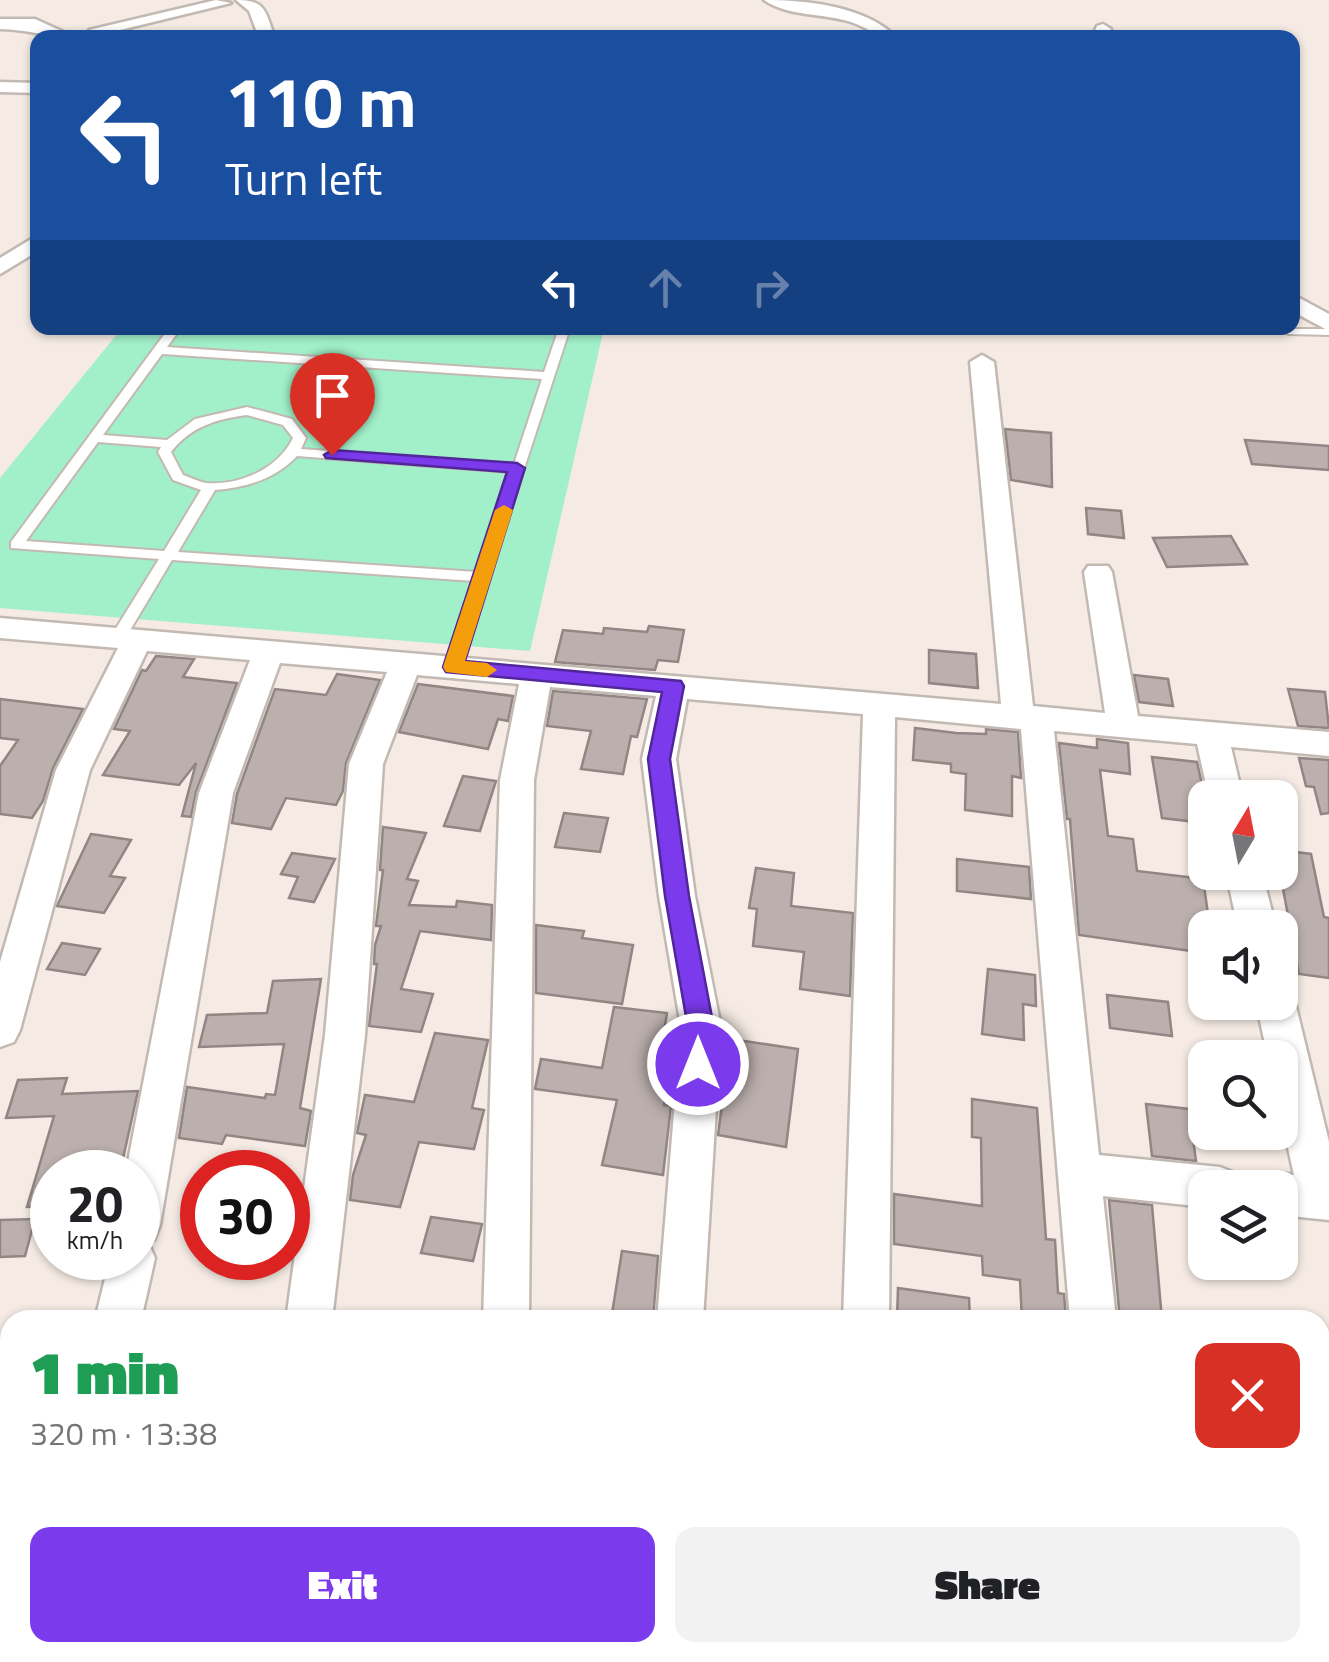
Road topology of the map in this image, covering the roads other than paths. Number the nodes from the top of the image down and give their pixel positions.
1 (244, 0) edge
2 (772, 0) edge
3 (223, 2) dead end
4 (0, 24) edge
5 (50, 30) edge
6 (97, 30) edge
7 (264, 30) edge
8 (880, 30) edge
9 (0, 88) edge
10 (30, 88) edge
11 (30, 246) edge
12 (0, 268) edge
13 (1300, 306) edge
14 (1329, 324) edge
15 (1300, 331) edge
16 (1329, 332) edge
17 (170, 335) edge
18 (563, 335) edge
19 (159, 350) junction
20 (982, 362) dead end
21 (548, 376) junction
22 (97, 438) junction
23 (169, 444) junction
24 (295, 452) junction
25 (517, 468) junction
26 (211, 485) junction
27 (170, 555) junction
28 (1098, 572) dead end
29 (483, 577) junction
30 (0, 628) edge
31 (128, 639) junction
32 (269, 651) junction
33 (406, 663) junction
34 (453, 667) junction
35 (537, 674) junction
36 (674, 686) junction
37 (879, 704) junction
38 (1027, 716) junction
39 (1122, 725) junction
40 (1211, 732) junction
41 (1329, 744) edge
42 (1222, 780) edge
43 (1278, 1020) edge
44 (0, 1030) edge
45 (152, 1150) edge
46 (1079, 1173) junction
47 (1188, 1185) edge
48 (1310, 1197) edge
49 (127, 1280) edge
50 (120, 1310) edge
51 (310, 1310) edge
52 (506, 1310) edge
53 (681, 1310) edge
54 (866, 1310) edge
55 (1092, 1310) edge

1 - 7 street
2 - 8 street
3 - 6 street
4 - 5 street
9 - 10 street
11 - 12 street
13 - 14 street
15 - 16 lane
17 - 19 lane
18 - 21 lane
19 - 21 lane
19 - 22 lane
20 - 38 street
21 - 25 lane
22 - 23 lane
22 - 27 lane
23 - 24 lane
23 - 26 lane
24 - 25 lane
24 - 26 lane
25 - 29 lane
26 - 27 lane
27 - 29 lane
27 - 31 lane
28 - 39 street
29 - 34 lane
30 - 31 street
31 - 32 street
31 - 44 street
32 - 33 street
32 - 45 street
33 - 34 street
33 - 51 street
34 - 35 street
35 - 36 street
35 - 52 street
36 - 37 street
36 - 53 street
37 - 38 street
37 - 54 street
38 - 39 street
38 - 46 street
39 - 40 street
40 - 41 street
40 - 42 street
43 - 48 street
46 - 47 street
46 - 55 street
49 - 50 street

